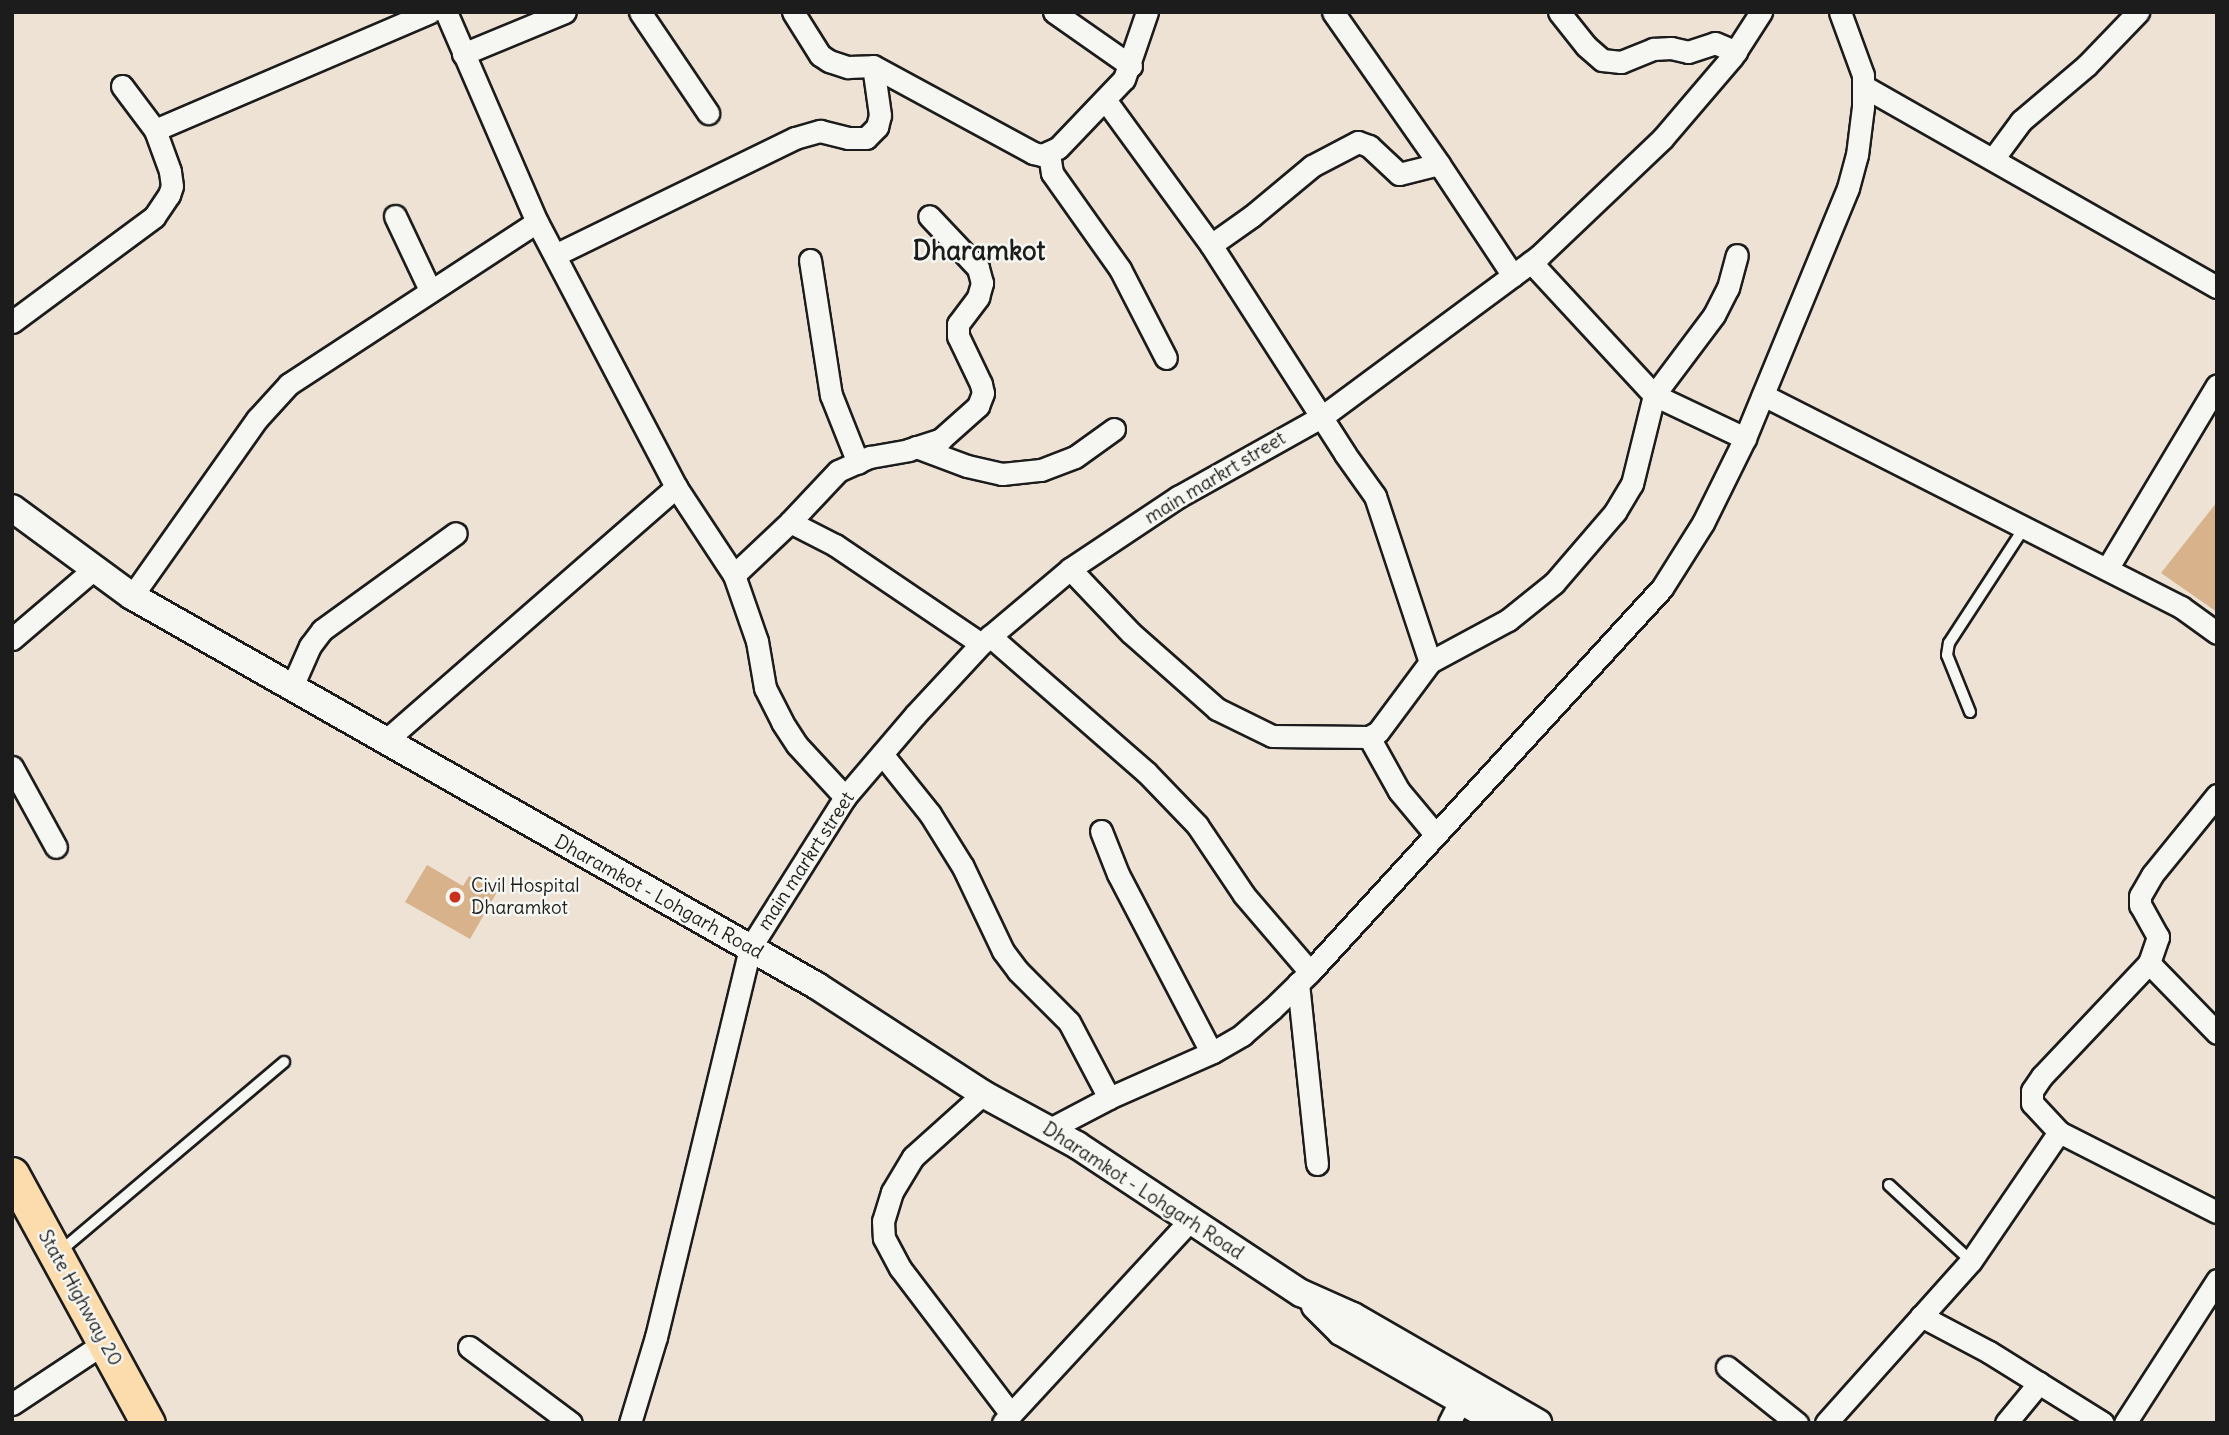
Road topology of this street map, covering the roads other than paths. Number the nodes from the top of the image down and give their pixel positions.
1 (430, 12) edge
2 (446, 12) edge
3 (565, 12) edge
4 (640, 12) edge
5 (793, 12) edge
6 (1055, 12) edge
7 (1147, 12) edge
8 (1333, 12) edge
9 (1559, 12) edge
10 (1761, 12) edge
11 (1840, 12) edge
12 (2138, 12) edge
13 (463, 54) junction
14 (1734, 54) junction
15 (873, 66) junction
16 (1131, 66) junction
17 (122, 86) dead end
18 (1863, 86) junction
19 (1105, 101) junction
20 (708, 113) dead end
21 (155, 131) junction
22 (1049, 154) junction
23 (1993, 159) junction
24 (1439, 164) junction
25 (395, 216) dead end
26 (929, 216) dead end
27 (537, 222) junction
28 (1211, 244) junction
29 (555, 254) junction
30 (1737, 255) dead end
31 (810, 260) dead end
32 (1531, 262) junction
33 (1513, 276) junction
34 (2217, 287) edge
35 (430, 290) junction
36 (12, 322) edge
37 (1166, 358) dead end
38 (2217, 385) edge
39 (1654, 395) junction
40 (1763, 396) junction
41 (1323, 416) junction
42 (1114, 429) dead end
43 (1745, 438) junction
44 (916, 447) junction
45 (858, 463) junction
46 (676, 487) junction
47 (12, 508) edge
48 (790, 522) junction
49 (2024, 528) junction
50 (456, 533) dead end
51 (94, 569) junction
52 (1070, 569) junction
53 (2107, 569) junction
54 (734, 575) junction
55 (132, 596) junction
56 (2217, 634) edge
57 (12, 639) edge
58 (985, 640) junction
59 (1430, 662) junction
60 (291, 689) junction
61 (1970, 712) dead end
62 (1369, 737) junction
63 (384, 741) junction
64 (882, 754) junction
65 (12, 767) edge
66 (2217, 795) edge
67 (845, 797) junction
68 (1101, 831) dead end
69 (1435, 834) junction
70 (56, 847) dead end
71 (750, 948) junction
72 (2149, 963) junction
73 (1304, 978) junction
74 (2217, 1033) edge
75 (1211, 1052) junction
76 (284, 1062) dead end
77 (983, 1094) junction
78 (1109, 1098) junction
79 (1050, 1129) junction
80 (2059, 1132) junction
81 (1317, 1164) dead end
82 (12, 1174) edge
83 (1889, 1185) dead end
84 (2217, 1212) edge
85 (1191, 1220) junction
86 (56, 1255) junction
87 (1971, 1261) junction
88 (2217, 1280) edge
89 (1301, 1293) junction
90 (1921, 1316) junction
91 (104, 1343) junction
92 (469, 1347) dead end
93 (1727, 1367) dead end
94 (2039, 1383) junction
95 (12, 1404) edge
96 (1455, 1412) edge
97 (1007, 1419) edge
98 (148, 1423) edge
99 (571, 1423) edge
100 (631, 1423) edge
101 (1500, 1423) edge
102 (1538, 1423) edge
103 (1797, 1423) edge
104 (1826, 1423) edge
105 (2006, 1423) edge
106 (2103, 1423) edge
107 (2125, 1423) edge

1 - 21 street
2 - 13 street
3 - 13 street
4 - 20 street
5 - 15 street
6 - 16 street
7 - 16 street
8 - 24 street
9 - 14 street
10 - 14 street, main markrt street
11 - 18 street
12 - 23 street
13 - 27 street
14 - 32 street, main markrt street
15 - 22 street
15 - 29 street
16 - 19 street
17 - 21 street
18 - 23 street
18 - 40 street
19 - 22 street
19 - 28 street
21 - 36 street
22 - 37 street
23 - 34 street
24 - 28 street
24 - 33 street
25 - 35 street
26 - 44 street
27 - 29 street
27 - 35 street
28 - 41 street
29 - 46 street
30 - 39 street
31 - 45 street
32 - 33 street, main markrt street
32 - 39 street
33 - 41 street, main markrt street
35 - 55 street
38 - 53 street
39 - 43 street
39 - 59 street
40 - 43 street
40 - 49 street
41 - 52 street, main markrt street
41 - 59 street
42 - 44 street
43 - 69 street
44 - 45 street
45 - 48 street
46 - 54 street
46 - 63 street
47 - 51 street, Dharamkot - Lohgarh Road
48 - 54 street
48 - 58 street
49 - 53 street
49 - 61 lane
50 - 60 street
51 - 55 street, Dharamkot - Lohgarh Road
51 - 57 street
52 - 58 street, main markrt street
52 - 62 street
53 - 56 street
54 - 67 street
55 - 60 street, Dharamkot - Lohgarh Road
58 - 64 street, main markrt street
58 - 73 street
59 - 62 street
60 - 63 street, Dharamkot - Lohgarh Road
62 - 69 street
63 - 71 street, Dharamkot - Lohgarh Road
64 - 67 street, main markrt street
64 - 78 street
65 - 70 street
66 - 72 street
67 - 71 street, main markrt street
68 - 75 street
69 - 73 street
71 - 77 street, Dharamkot - Lohgarh Road
71 - 100 street, main markrt street
72 - 74 street
72 - 80 street
73 - 75 street
73 - 81 street
75 - 78 street
76 - 86 lane
77 - 79 street, Dharamkot - Lohgarh Road
77 - 97 street
78 - 79 street
79 - 85 street, Dharamkot - Lohgarh Road
80 - 84 street
80 - 87 street
82 - 86 main road, State Highway 20
83 - 87 lane
85 - 89 street, Dharamkot - Lohgarh Road
85 - 97 street
86 - 91 main road, State Highway 20
87 - 90 street
88 - 107 street
89 - 96 street, Dharamkot - Lohgarh Road
89 - 102 street, Dharamkot - Lohgarh Road
90 - 94 street
90 - 104 street
91 - 95 street
91 - 98 main road, State Highway 20
92 - 99 street
93 - 103 street
94 - 105 street
94 - 106 street
96 - 101 street, Dharamkot - Lohgarh Road

